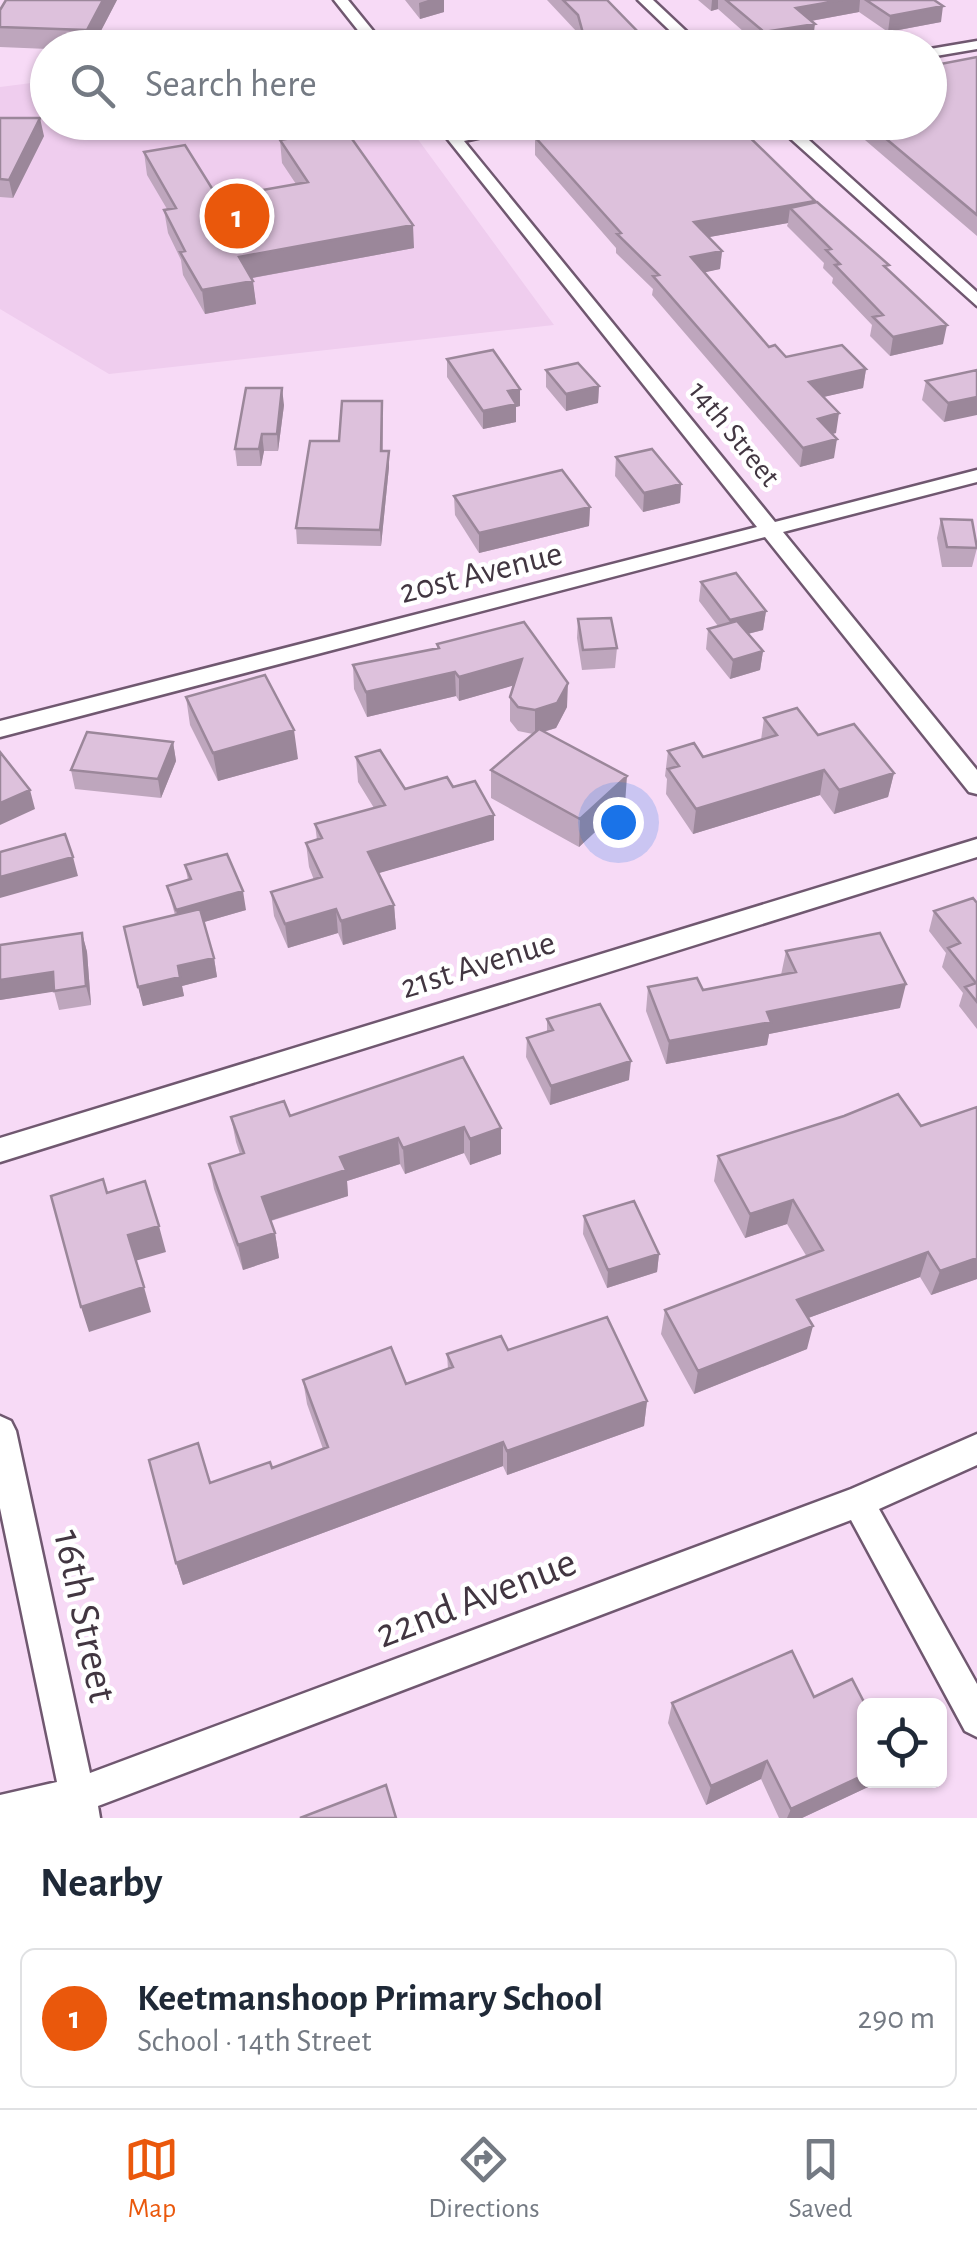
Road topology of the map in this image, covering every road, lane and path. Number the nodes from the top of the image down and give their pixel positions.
1 (341, 0) edge
2 (645, 0) edge
3 (365, 30) edge
4 (678, 30) edge
5 (977, 44) edge
6 (947, 50) edge
7 (455, 140) edge
8 (799, 140) edge
9 (977, 301) edge
10 (977, 476) edge
11 (775, 531) junction
12 (0, 728) edge
13 (977, 786) edge
14 (977, 848) edge
15 (0, 1150) edge
16 (0, 1432) edge
17 (977, 1449) edge
18 (858, 1502) junction
19 (977, 1719) edge
20 (80, 1807) edge
21 (0, 1813) edge

1 - 3 street
2 - 4 street
5 - 6 street
7 - 11 street, 14th Street
8 - 9 street
10 - 11 street, 20st Avenue
11 - 12 street, 20st Avenue
11 - 13 street, 14th Street
14 - 15 street, 21st Avenue
16 - 20 street, 16th Street
17 - 18 street, 22nd Avenue
18 - 19 street
18 - 20 street, 22nd Avenue
20 - 21 street, 22nd Avenue

